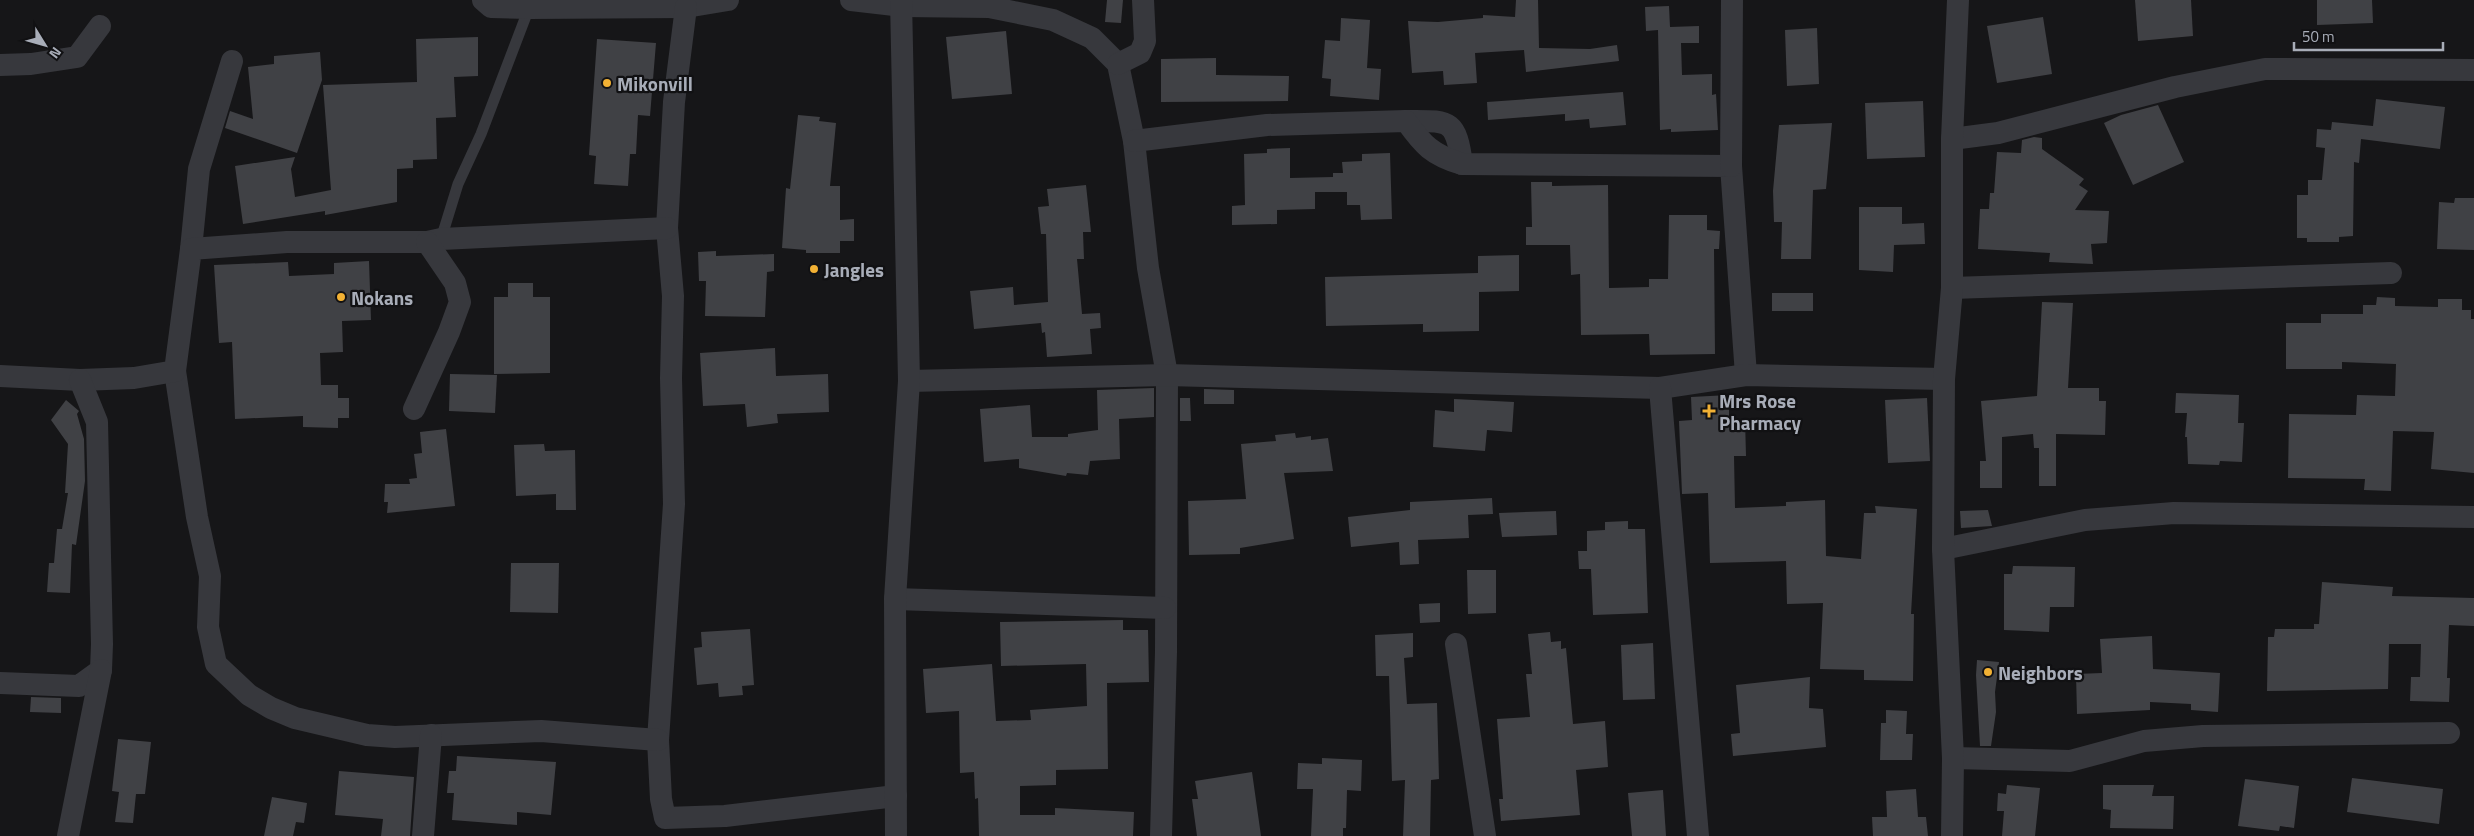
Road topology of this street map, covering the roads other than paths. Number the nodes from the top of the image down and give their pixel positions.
1 (483, 0) edge
2 (728, 0) edge
3 (851, 0) edge
4 (1143, 0) edge
5 (1732, 0) edge
6 (1958, 0) edge
7 (613, 3) edge
8 (902, 3) edge
9 (686, 7) junction
10 (529, 8) junction
11 (100, 26) dead end
12 (232, 61) dead end
13 (1118, 64) junction
14 (0, 65) edge
15 (2474, 70) edge
16 (1406, 120) junction
17 (1952, 139) junction
18 (1134, 141) junction
19 (1462, 164) junction
20 (1731, 166) junction
21 (668, 228) junction
22 (434, 241) junction
23 (191, 249) junction
24 (2391, 273) dead end
25 (1952, 288) junction
26 (176, 371) junction
27 (1167, 375) junction
28 (1746, 375) junction
29 (0, 376) edge
30 (1944, 379) junction
31 (80, 380) junction
32 (909, 381) junction
33 (1660, 388) junction
34 (414, 409) dead end
35 (2474, 517) edge
36 (1942, 549) junction
37 (895, 600) junction
38 (1165, 608) junction
39 (1456, 644) dead end
40 (101, 670) junction
41 (0, 683) edge
42 (2450, 733) dead end
43 (432, 735) junction
44 (658, 740) junction
45 (1953, 758) junction
46 (896, 796) junction
47 (665, 827) edge
48 (68, 836) edge
49 (423, 836) edge
50 (896, 836) edge
51 (1161, 836) edge
52 (1485, 836) edge
53 (1698, 836) edge
54 (1952, 836) edge

1 - 10 street
2 - 9 street
3 - 8 street
4 - 13 street
5 - 20 street
6 - 17 street
7 - 9 street
7 - 10 street
8 - 13 street
8 - 32 street
9 - 21 street
10 - 22 lane
11 - 14 street
12 - 23 street
13 - 18 street
15 - 17 street
16 - 18 street
16 - 19 street
16 - 19 street
17 - 25 street
18 - 27 street
19 - 20 street
20 - 28 street
21 - 22 street
21 - 44 street
22 - 23 street
22 - 34 street
23 - 26 street
24 - 25 street
25 - 30 street
26 - 31 street
26 - 43 street
27 - 32 street
27 - 33 street
27 - 38 street
28 - 30 street
28 - 33 street
29 - 31 street
30 - 36 street
31 - 40 street
32 - 37 street
33 - 53 street
35 - 36 street
36 - 45 street
37 - 38 street
37 - 46 street
38 - 51 street
39 - 52 street
40 - 41 street
40 - 48 street
42 - 45 street
43 - 44 street
43 - 49 street
44 - 47 street
45 - 54 street
46 - 47 street
46 - 50 street

